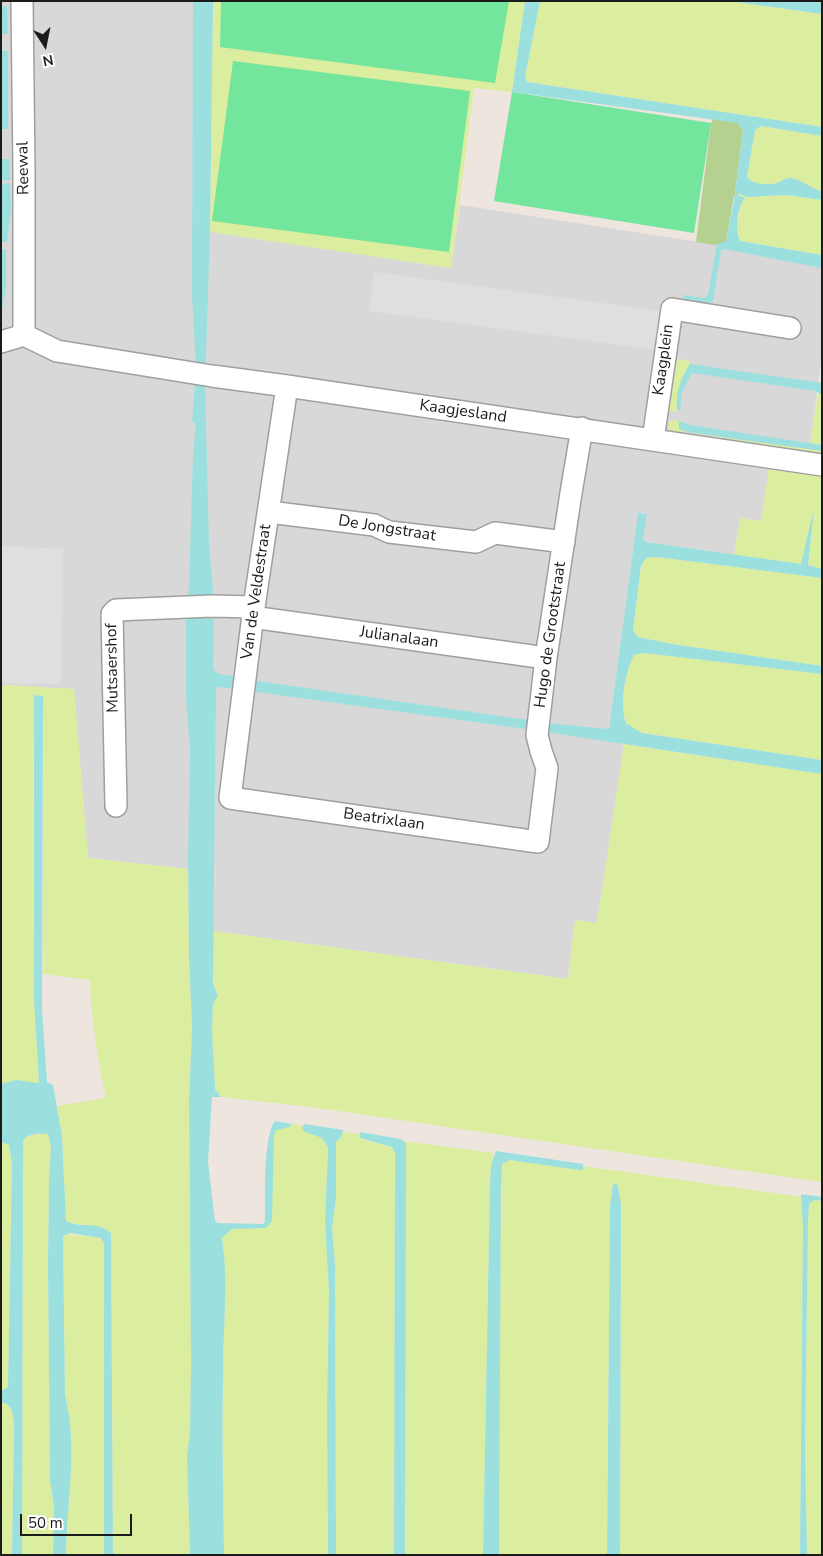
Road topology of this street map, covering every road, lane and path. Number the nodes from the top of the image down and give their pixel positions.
1 (22, 1) edge
2 (790, 328) dead end
3 (24, 335) junction
4 (1, 342) edge
5 (287, 386) junction
6 (582, 428) junction
7 (653, 440) junction
8 (822, 465) edge
9 (269, 512) junction
10 (564, 542) junction
11 (253, 612) junction
12 (546, 658) junction
13 (230, 798) joint
14 (116, 806) dead end
15 (538, 842) joint

1 - 3 street, Reewal
2 - 7 street, Kaagplein
3 - 4 street
3 - 5 street, Kaagjesland
5 - 6 street, Kaagjesland
5 - 9 street, Van de Veldestraat
6 - 7 street, Kaagjesland
6 - 10 street, Hugo de Grootstraat
7 - 8 street, Kaagjesland
9 - 10 street, De Jongstraat
9 - 11 street, Van de Veldestraat
10 - 12 street, Hugo de Grootstraat
11 - 12 street, Julianalaan
11 - 13 street, Van de Veldestraat
11 - 14 street, Mutsaershof
12 - 15 street, Hugo de Grootstraat
13 - 15 street, Beatrixlaan

